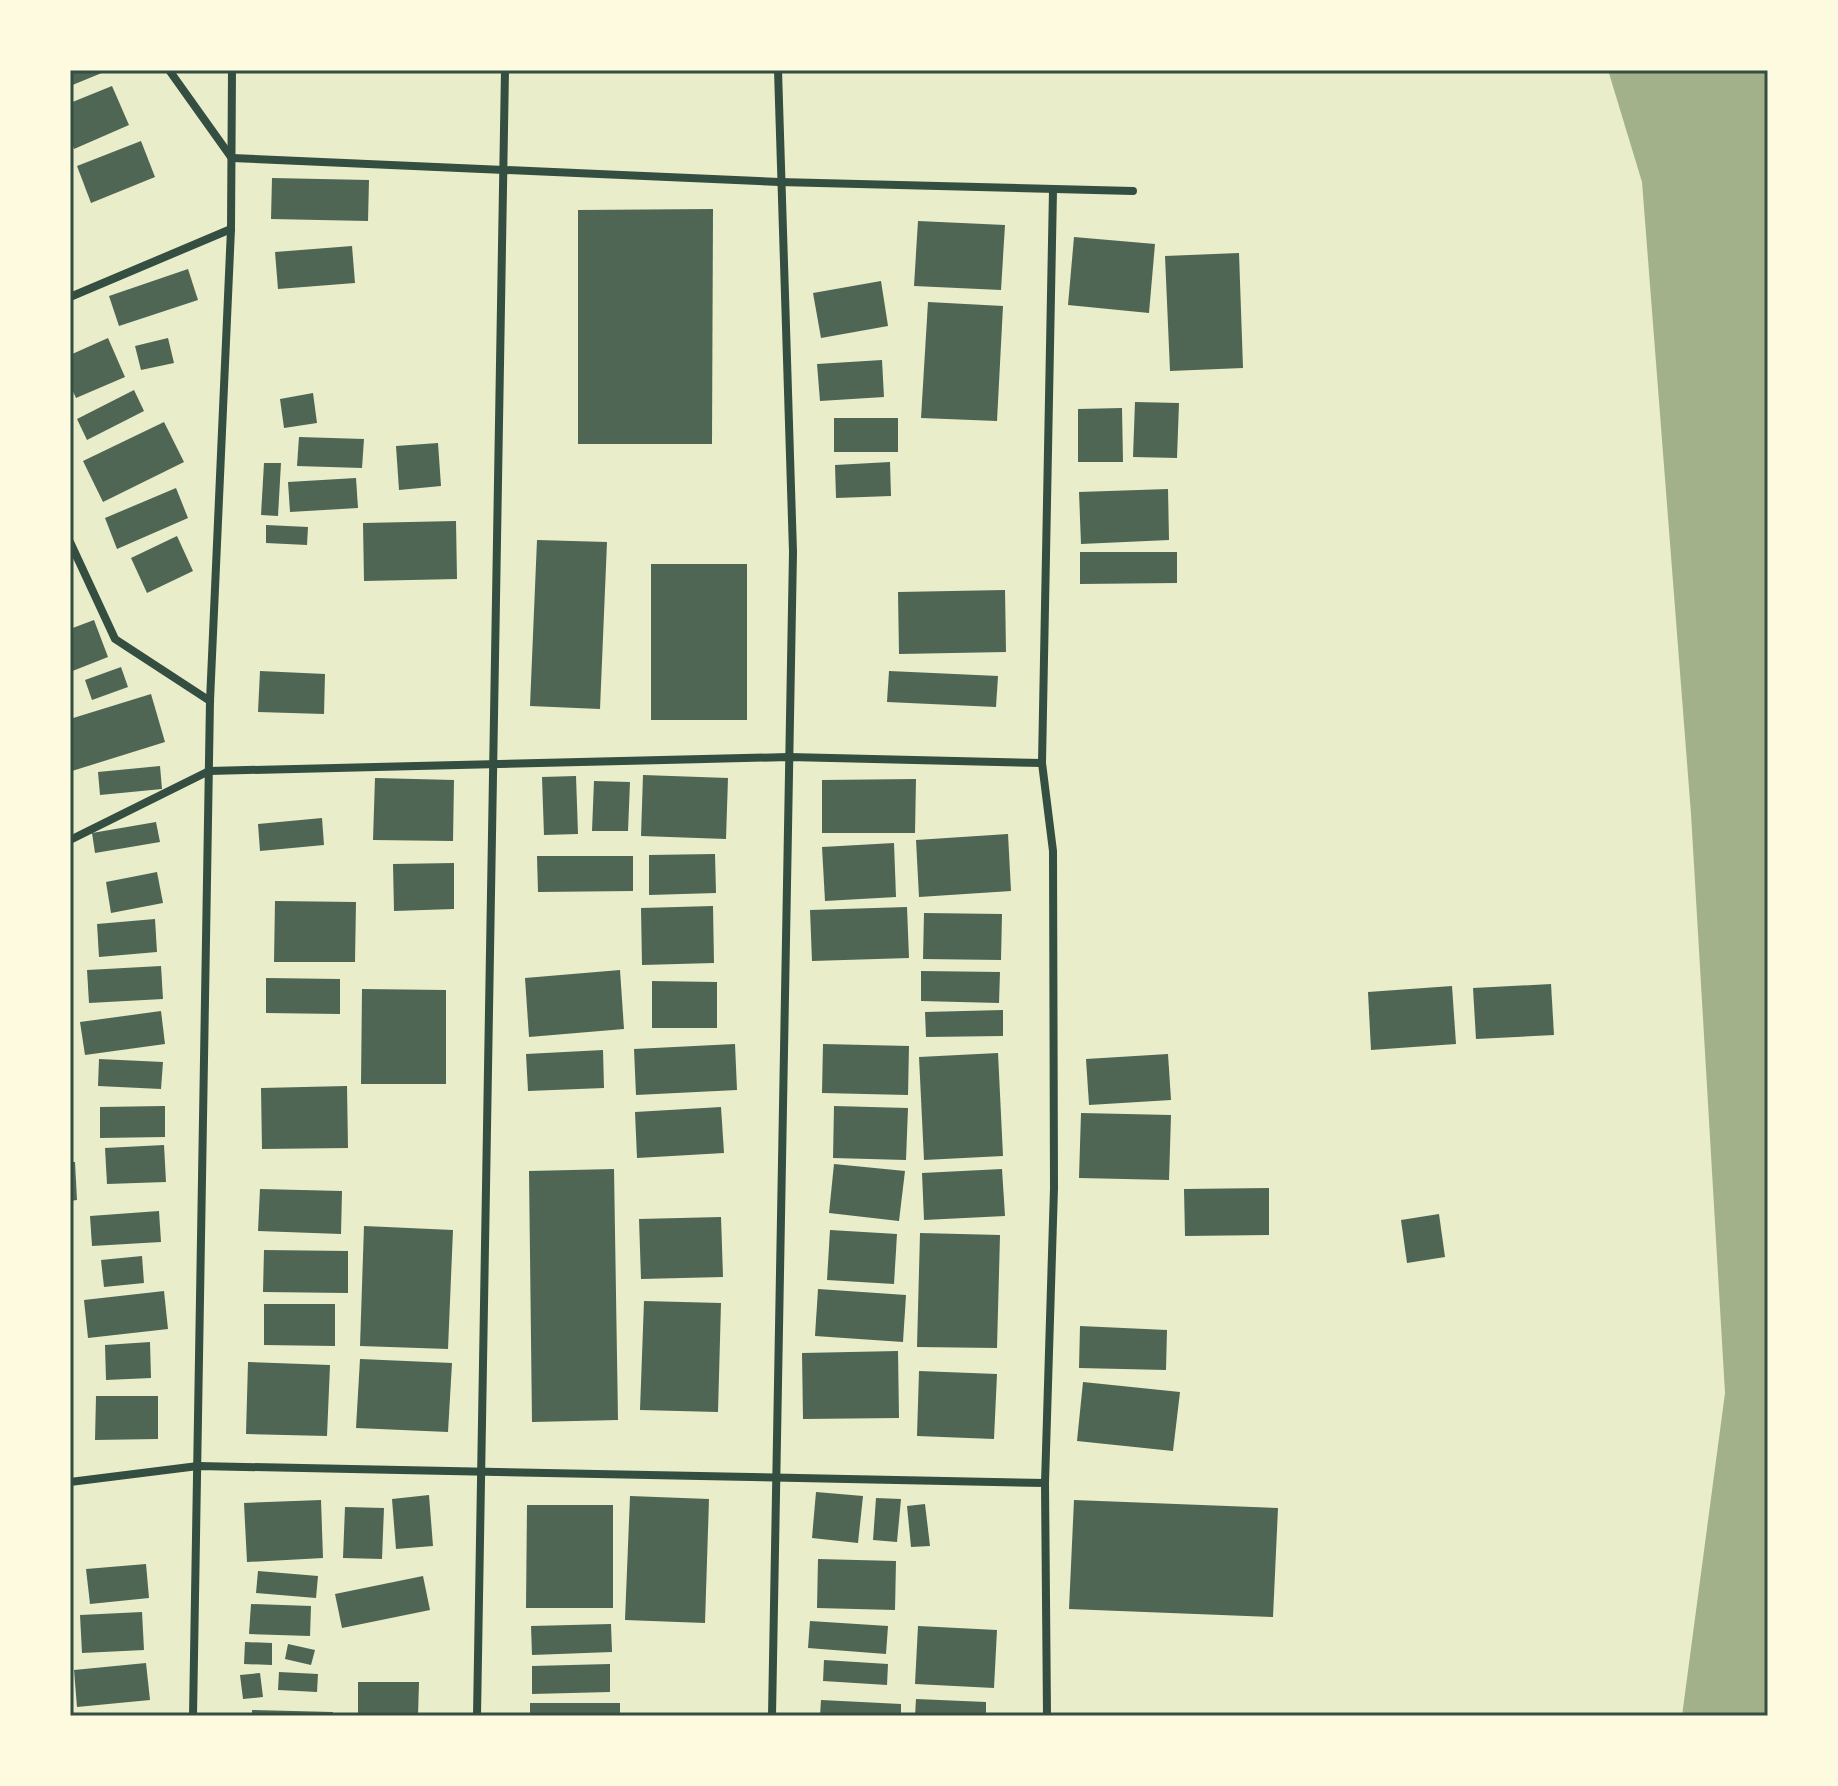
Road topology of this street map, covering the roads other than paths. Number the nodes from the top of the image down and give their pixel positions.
1 (169, 70) edge
2 (232, 70) edge
3 (505, 70) edge
4 (778, 70) edge
5 (232, 158) junction
6 (504, 169) junction
7 (779, 182) junction
8 (1053, 190) junction
9 (1133, 191) dead end
10 (231, 229) junction
11 (70, 297) edge
12 (70, 542) edge
13 (210, 701) junction
14 (789, 757) junction
15 (1042, 763) junction
16 (493, 765) junction
17 (209, 771) junction
18 (70, 840) edge
19 (198, 1466) junction
20 (481, 1473) junction
21 (777, 1477) junction
22 (70, 1482) edge
23 (1045, 1483) junction
24 (193, 1716) edge
25 (477, 1716) edge
26 (772, 1716) edge
27 (1047, 1716) edge

1 - 5 street
2 - 5 street
3 - 6 street
4 - 7 street
5 - 6 street
5 - 10 street
6 - 7 street
6 - 16 street
7 - 8 street
7 - 14 street
8 - 9 street
8 - 15 street
10 - 11 street
10 - 13 street
12 - 13 street
13 - 17 street
14 - 15 street
14 - 16 street
14 - 21 street
15 - 23 street
16 - 17 street
16 - 20 street
17 - 18 street
17 - 19 street
19 - 20 street
19 - 22 street
19 - 24 street
20 - 21 street
20 - 25 street
21 - 23 street
21 - 26 street
23 - 27 street

